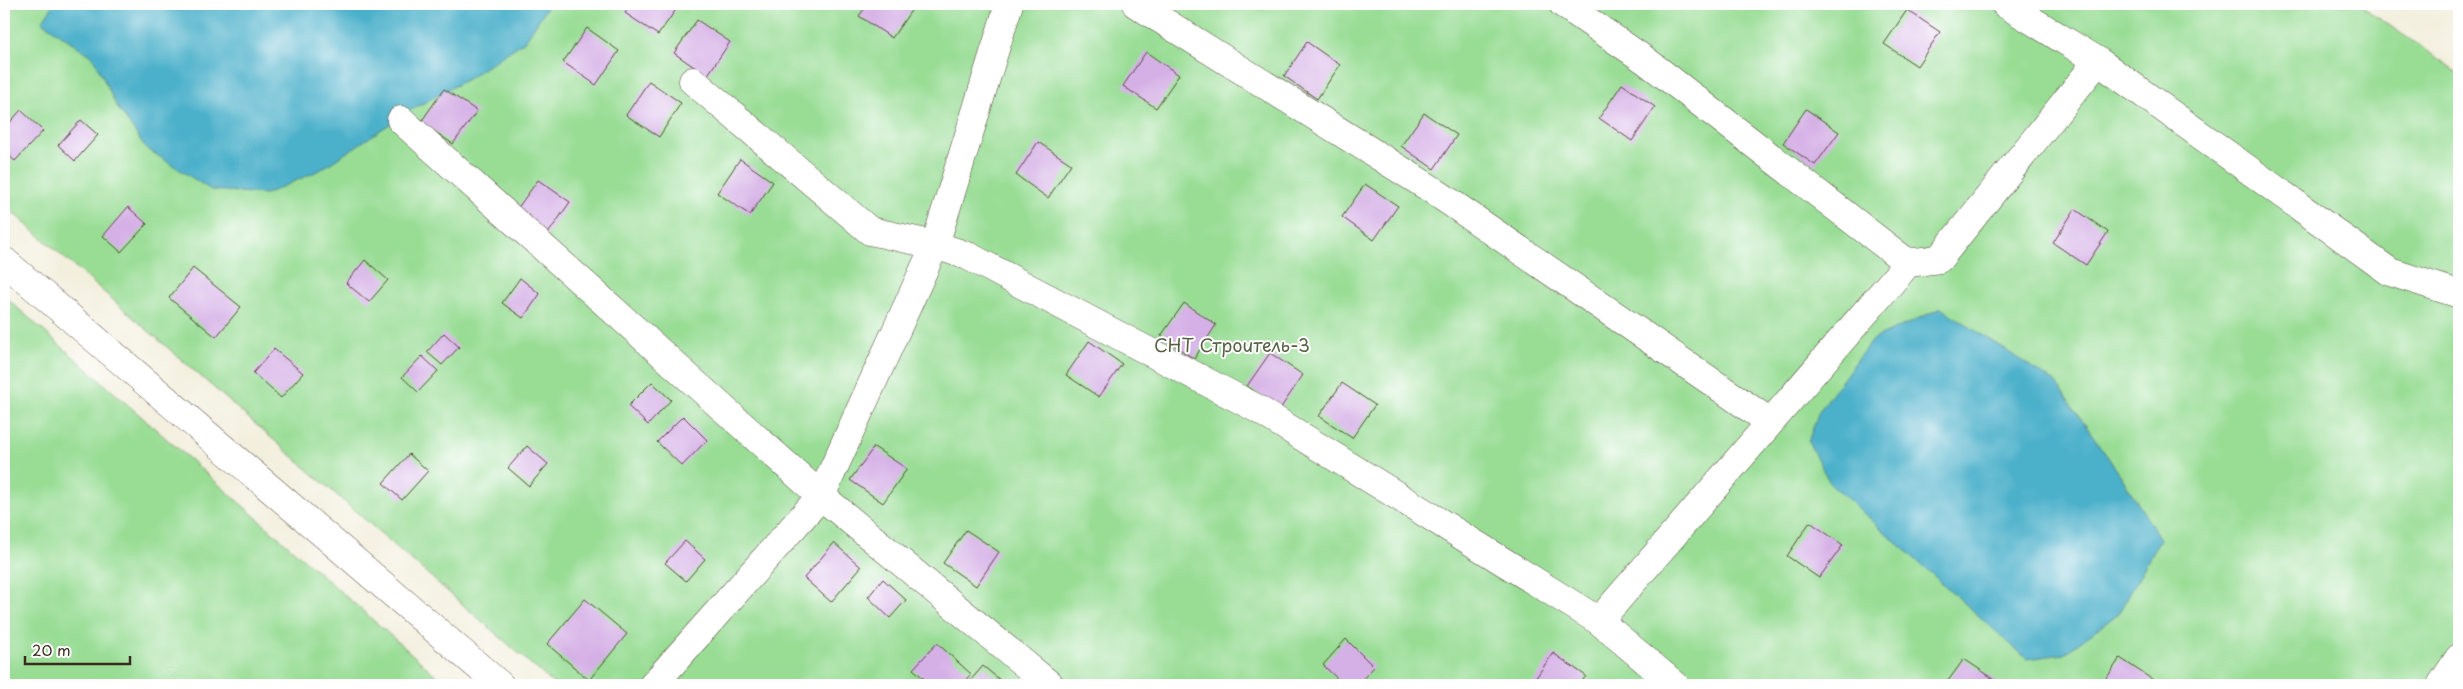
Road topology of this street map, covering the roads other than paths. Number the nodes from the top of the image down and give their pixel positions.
1 (1009, 4) edge
2 (1136, 4) edge
3 (1563, 4) edge
4 (2005, 4) edge
5 (2098, 61) junction
6 (693, 81) dead end
7 (401, 120) dead end
8 (935, 245) junction
9 (4, 261) edge
10 (1908, 263) junction
11 (2459, 294) edge
12 (1770, 422) junction
13 (821, 496) junction
14 (1599, 621) junction
15 (2459, 658) edge
16 (500, 685) edge
17 (653, 685) edge
18 (1050, 685) edge
19 (1675, 685) edge
20 (2441, 685) edge

1 - 8 street
2 - 12 street
3 - 10 street
4 - 5 street
5 - 10 street
5 - 11 street
6 - 8 street
7 - 13 street
8 - 13 street
8 - 14 street
9 - 16 street
10 - 12 street
12 - 14 street
13 - 17 street
13 - 18 street
14 - 19 street
15 - 20 street

